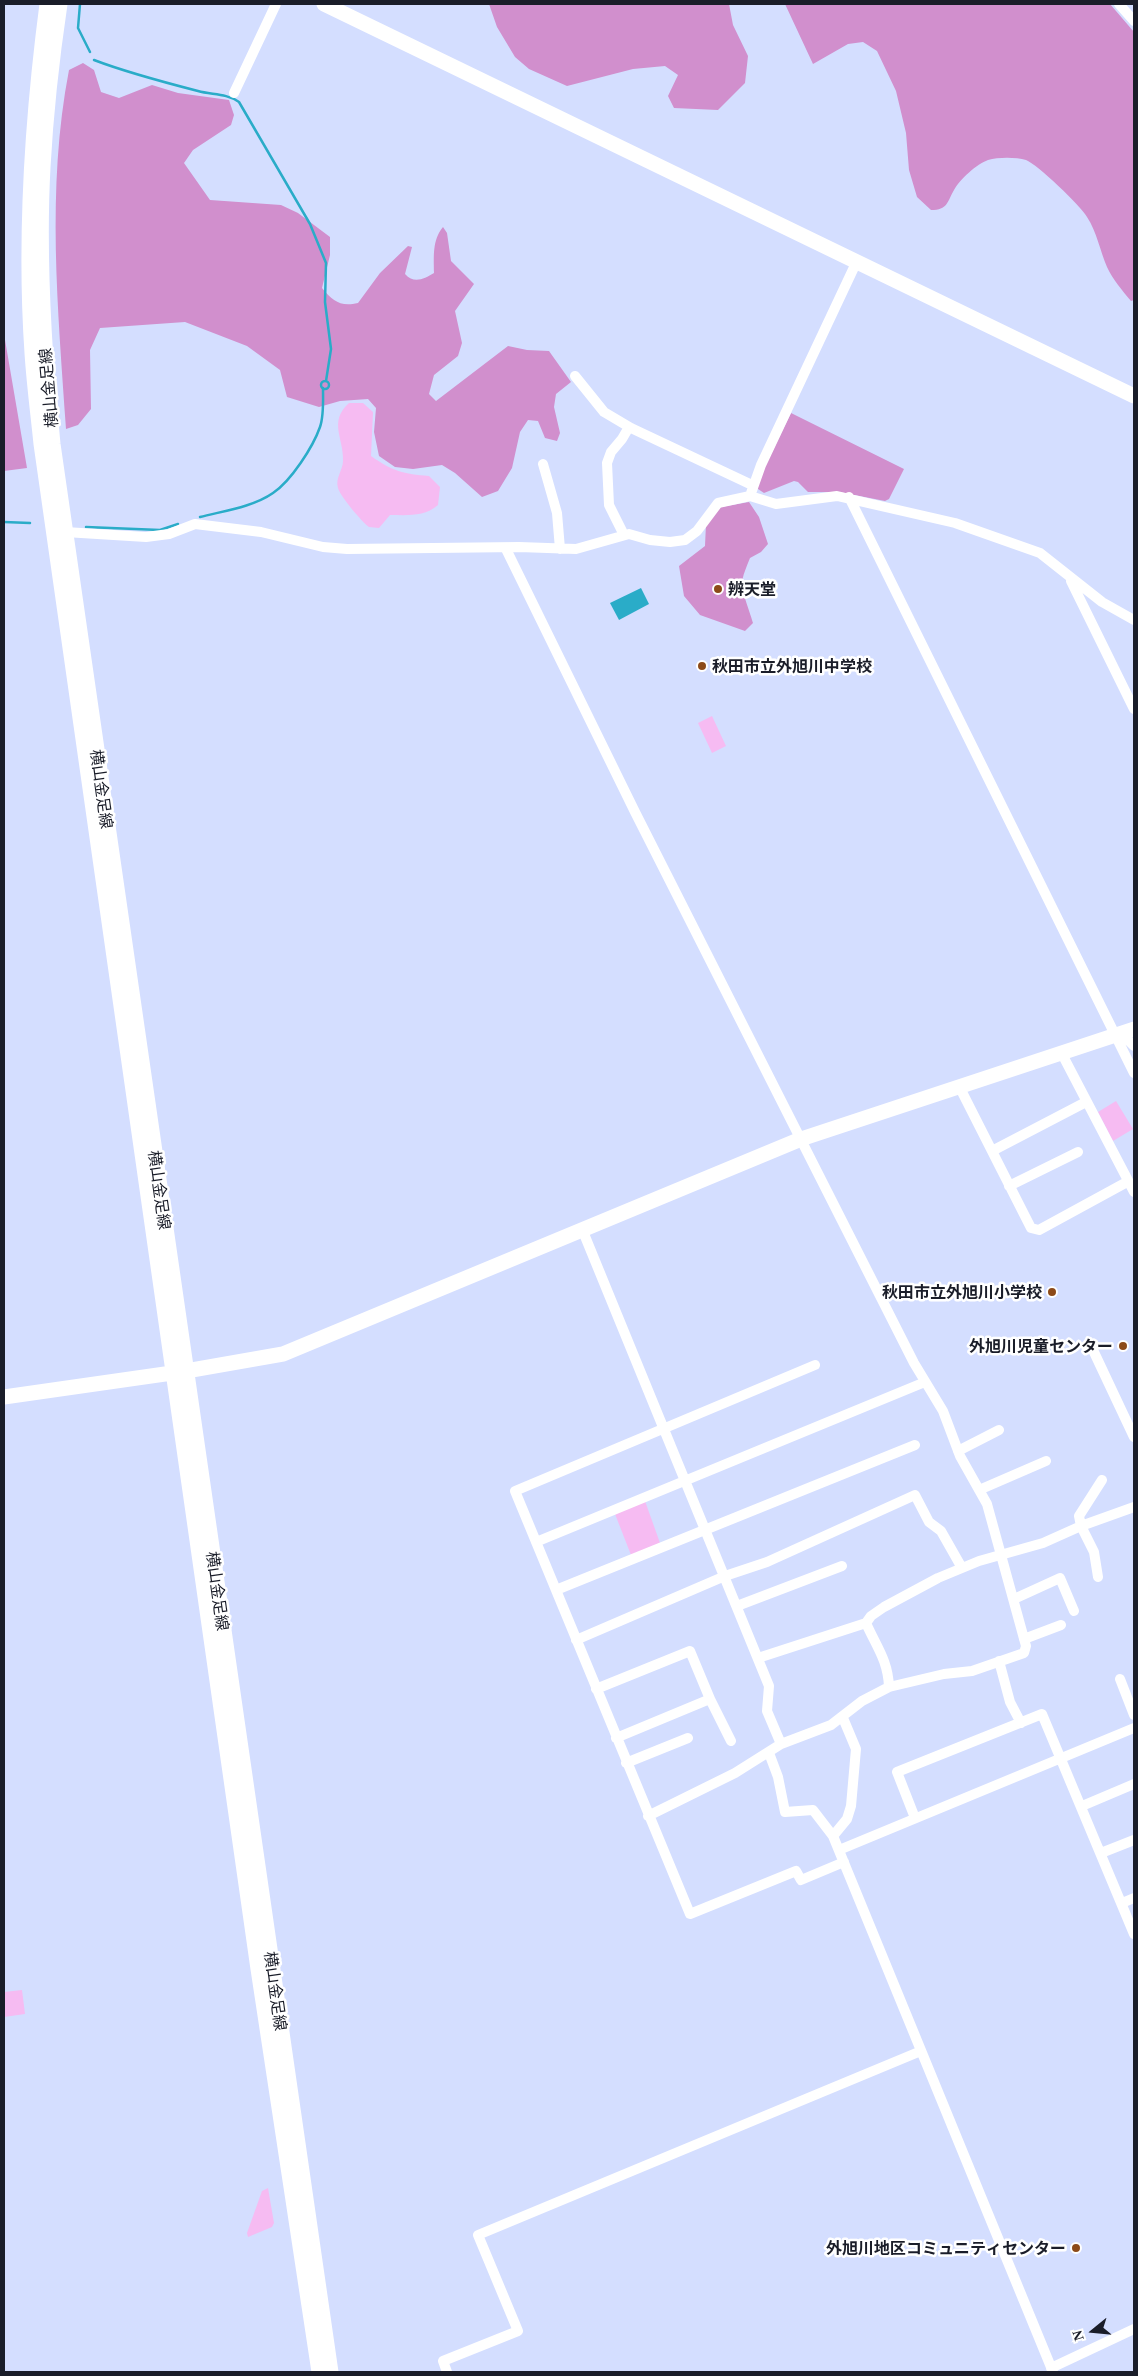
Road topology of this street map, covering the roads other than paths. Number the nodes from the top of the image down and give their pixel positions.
1 (47, 4) edge
2 (60, 4) edge
3 (276, 4) edge
4 (324, 4) edge
5 (1119, 4) edge
6 (1134, 21) edge
7 (234, 93) dead end
8 (857, 261) junction
9 (575, 376) dead end
10 (1134, 396) edge
11 (629, 427) junction
12 (544, 464) dead end
13 (752, 485) junction
14 (750, 496) junction
15 (849, 497) junction
16 (65, 532) junction
17 (624, 536) junction
18 (506, 549) junction
19 (560, 549) junction
20 (1070, 578) junction
21 (1134, 620) edge
22 (1134, 709) edge
23 (1124, 1034) edge
24 (1134, 1046) edge
25 (1062, 1054) junction
26 (1134, 1073) edge
27 (960, 1088) junction
28 (1086, 1102) junction
29 (801, 1140) junction
30 (992, 1151) junction
31 (1078, 1152) dead end
32 (1128, 1182) junction
33 (1010, 1186) junction
34 (1134, 1192) edge
35 (582, 1229) junction
36 (1093, 1350) dead end
37 (815, 1365) dead end
38 (179, 1372) junction
39 (925, 1382) junction
40 (4, 1397) edge
41 (664, 1429) junction
42 (999, 1430) dead end
43 (1134, 1437) edge
44 (915, 1445) dead end
45 (958, 1450) junction
46 (1046, 1461) dead end
47 (1102, 1480) dead end
48 (685, 1481) junction
49 (979, 1490) junction
50 (1134, 1507) edge
51 (1081, 1526) junction
52 (704, 1529) junction
53 (536, 1542) junction
54 (1003, 1554) junction
55 (842, 1566) dead end
56 (962, 1568) junction
57 (725, 1576) junction
58 (1098, 1577) dead end
59 (556, 1590) junction
60 (1014, 1599) junction
61 (737, 1606) junction
62 (1074, 1611) dead end
63 (866, 1623) junction
64 (1061, 1625) dead end
65 (1024, 1639) junction
66 (576, 1640) junction
67 (758, 1658) junction
68 (999, 1661) junction
69 (1120, 1679) dead end
70 (890, 1686) junction
71 (596, 1689) junction
72 (710, 1699) junction
73 (1134, 1715) edge
74 (843, 1718) junction
75 (1021, 1723) junction
76 (1134, 1728) edge
77 (616, 1738) junction
78 (688, 1738) dead end
79 (731, 1741) dead end
80 (781, 1744) junction
81 (769, 1753) junction
82 (1062, 1758) junction
83 (626, 1763) junction
84 (1134, 1784) edge
85 (1082, 1806) junction
86 (648, 1816) junction
87 (915, 1818) junction
88 (833, 1836) junction
89 (1134, 1840) edge
90 (839, 1850) junction
91 (1101, 1853) junction
92 (844, 1862) junction
93 (1134, 1898) edge
94 (1122, 1903) junction
95 (1134, 1934) edge
96 (921, 2051) junction
97 (1134, 2329) edge
98 (1052, 2370) edge
99 (319, 2372) edge
100 (331, 2372) edge
101 (447, 2372) edge

1 - 38 street, 横山金足線
2 - 16 street, 横山金足線
3 - 7 street
4 - 8 street
5 - 6 street
8 - 10 street
8 - 13 street
9 - 11 street
11 - 13 street
11 - 17 street
12 - 19 street
13 - 14 street
14 - 15 street
14 - 17 street
15 - 20 street
15 - 23 street
16 - 18 street
16 - 38 street, 横山金足線
17 - 19 street
18 - 19 street
18 - 29 street
20 - 21 street
20 - 22 street
23 - 24 street
23 - 25 street
23 - 26 street
25 - 27 street
25 - 28 street
27 - 29 street
27 - 30 street
28 - 30 street
28 - 32 street
29 - 35 street
29 - 39 street
30 - 33 street
31 - 33 street
32 - 33 street
32 - 34 street
35 - 38 street
35 - 41 street
36 - 43 street
37 - 41 street
38 - 40 street
38 - 99 street, 横山金足線
38 - 100 street, 横山金足線
39 - 45 street
39 - 48 street
41 - 48 street
41 - 53 street
42 - 45 street
44 - 52 street
45 - 49 street
46 - 49 street
47 - 51 street
48 - 52 street
48 - 53 street
49 - 54 street
50 - 51 street
51 - 54 street
51 - 58 street
52 - 57 street
52 - 59 street
53 - 59 street
54 - 56 street
54 - 60 street
55 - 61 street
56 - 57 street
56 - 63 street
57 - 61 street
57 - 66 street
59 - 66 street
60 - 62 street
60 - 65 street
61 - 67 street
63 - 67 street
63 - 70 street
64 - 65 street
65 - 68 street
66 - 71 street
67 - 80 street
68 - 70 street
68 - 75 street
69 - 73 street
70 - 74 street
71 - 72 street
71 - 77 street
72 - 77 street
72 - 79 street
74 - 80 street
74 - 88 street
75 - 82 street
75 - 87 street
76 - 82 street
77 - 83 street
78 - 83 street
80 - 81 street
81 - 86 street
81 - 88 street
82 - 85 street
82 - 87 street
83 - 86 street
84 - 85 street
85 - 91 street
86 - 92 street
87 - 90 street
88 - 90 street
89 - 91 street
90 - 92 street
91 - 94 street
92 - 96 street
93 - 94 street
94 - 95 street
96 - 98 street
96 - 101 street
97 - 98 street

